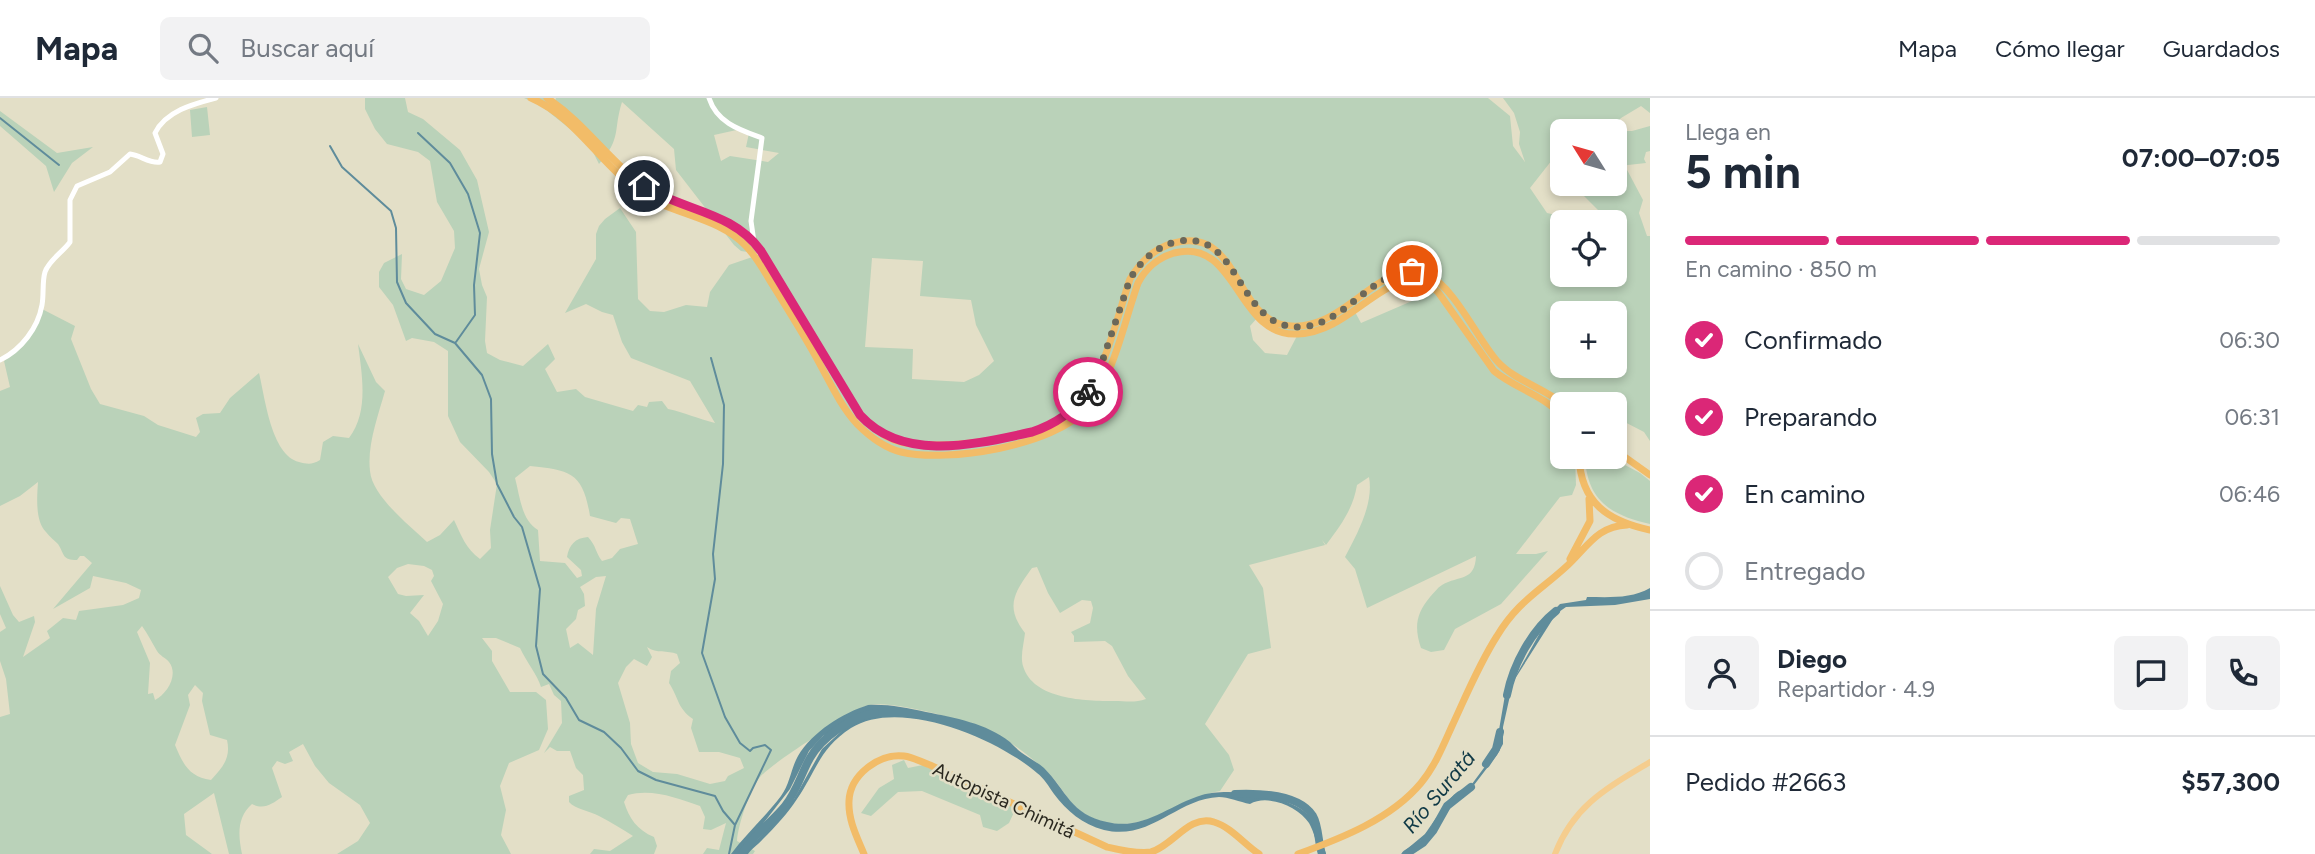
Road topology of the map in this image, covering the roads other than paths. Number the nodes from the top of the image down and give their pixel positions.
1 (216, 98) edge
2 (531, 98) edge
3 (547, 98) edge
4 (709, 98) edge
5 (751, 221) junction
6 (742, 231) junction
7 (754, 243) junction
8 (0, 360) edge
9 (1550, 394) edge
10 (1550, 404) edge
11 (1627, 459) edge
12 (1581, 469) edge
13 (1650, 475) edge
14 (1587, 492) junction
15 (1627, 525) junction
16 (1650, 530) edge
17 (1548, 580) junction
18 (1650, 762) edge
19 (1301, 853) edge
20 (864, 854) edge
21 (1259, 854) edge
22 (1555, 854) edge

1 - 8 street
2 - 10 highway
3 - 6 highway
4 - 5 street
5 - 6 street
5 - 7 street
6 - 7 highway
7 - 9 highway
11 - 13 highway
12 - 14 highway
14 - 15 highway
14 - 17 highway
15 - 16 highway
15 - 17 highway
17 - 19 highway
18 - 22 main road
20 - 21 highway, Autopista Chimitá

